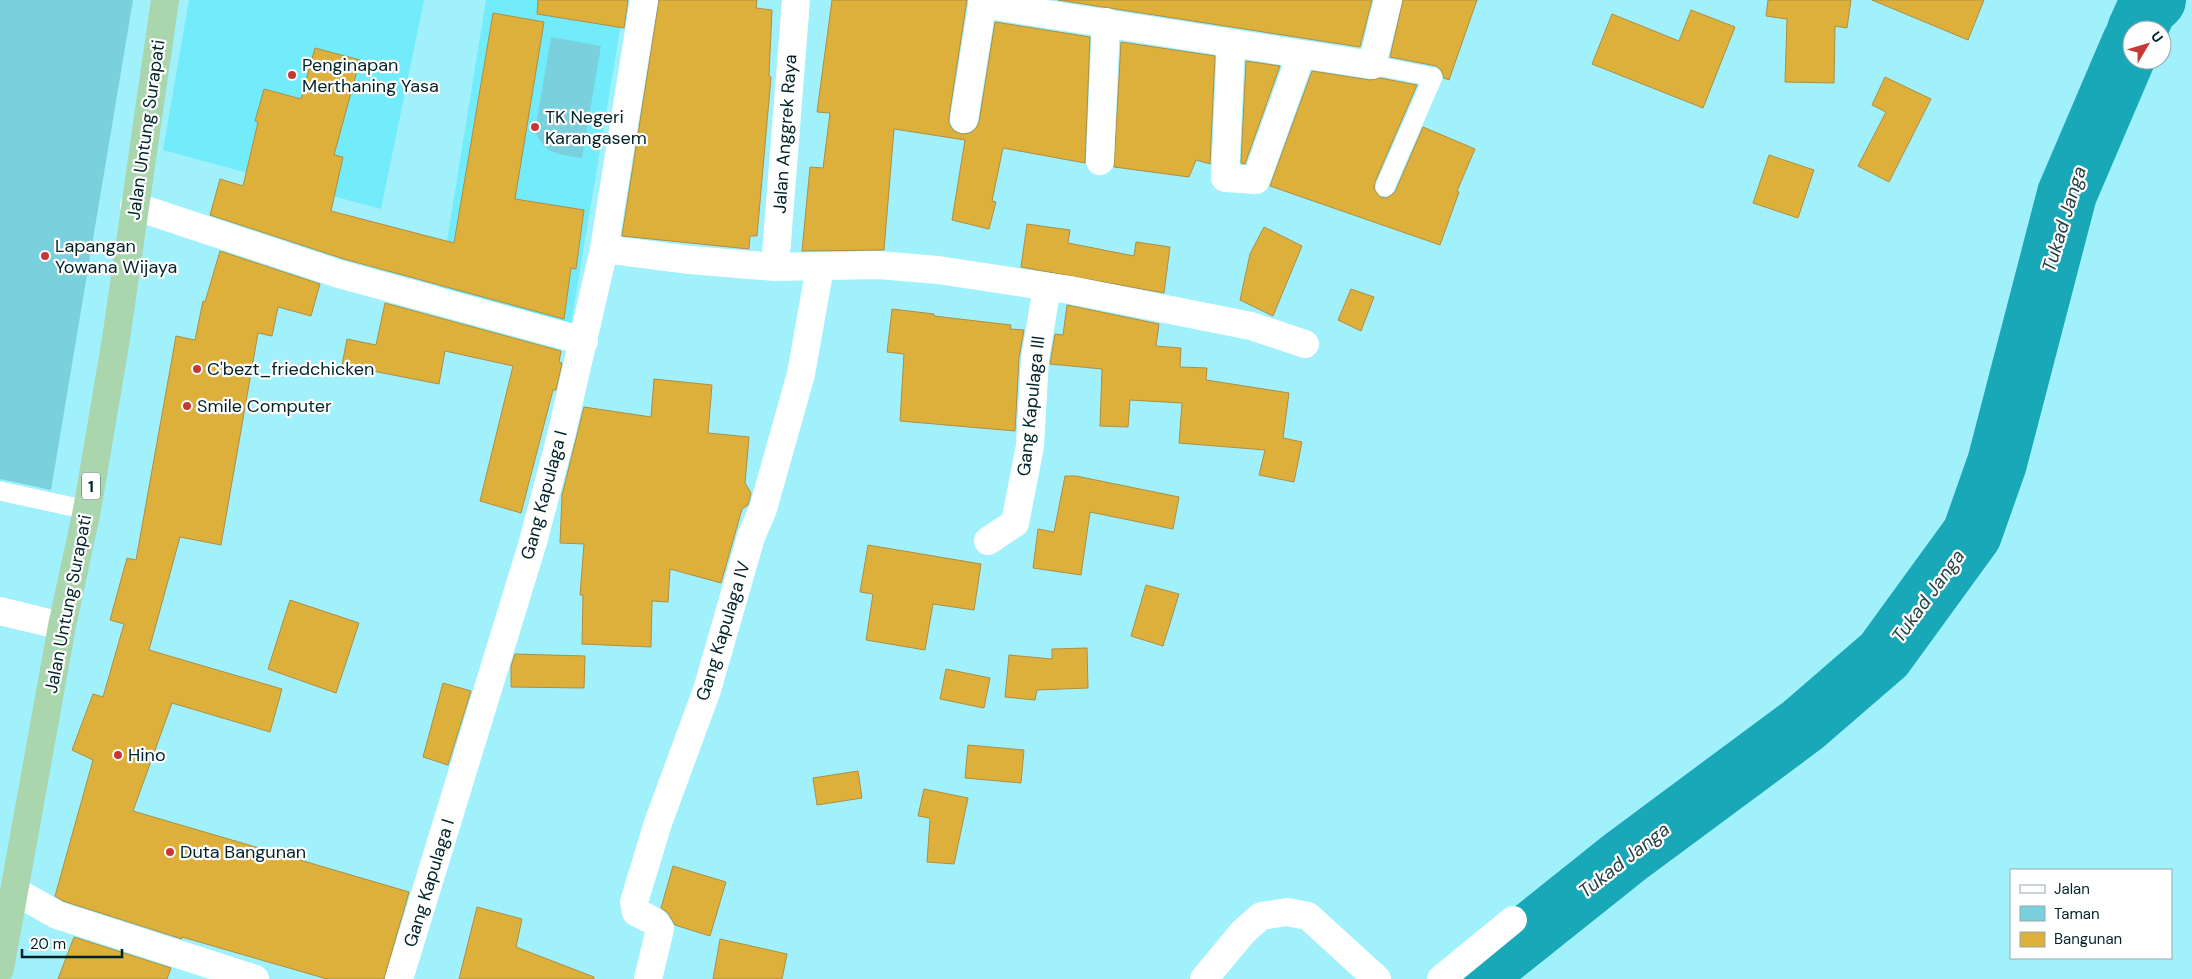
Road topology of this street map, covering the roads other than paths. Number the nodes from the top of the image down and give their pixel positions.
1 (165, 0) edge
2 (644, 0) edge
3 (796, 0) edge
4 (1388, 0) edge
5 (983, 2) edge
6 (1106, 22) junction
7 (1232, 43) junction
8 (1301, 55) junction
9 (1372, 65) junction
10 (964, 119) dead end
11 (1100, 161) dead end
12 (1385, 187) dead end
13 (134, 206) junction
14 (604, 249) junction
15 (820, 267) junction
16 (775, 268) junction
17 (1047, 286) junction
18 (584, 341) junction
19 (1305, 344) dead end
20 (0, 491) edge
21 (87, 510) junction
22 (988, 541) dead end
23 (0, 611) edge
24 (62, 626) junction
25 (15, 891) junction
26 (1513, 920) dead end
27 (0, 969) edge
28 (255, 979) edge
29 (399, 979) edge
30 (648, 979) edge
31 (1204, 979) edge
32 (1377, 979) edge
33 (1441, 979) edge

1 - 13 highway, Jalan Untung Surapati / 1
2 - 14 street, Gang Kapulaga I
3 - 16 street, Jalan Anggrek Raya
4 - 9 street
5 - 6 street
5 - 10 street
6 - 7 street
6 - 11 street
7 - 8 street
7 - 8 street
8 - 9 street
9 - 12 lane
13 - 18 street
13 - 21 highway, Jalan Untung Surapati / 1
14 - 16 street
14 - 18 street, Gang Kapulaga I
15 - 16 street
15 - 17 street
15 - 30 street, Gang Kapulaga IV
17 - 19 street
17 - 22 street, Gang Kapulaga III
18 - 29 street, Gang Kapulaga I
20 - 21 lane
21 - 24 highway, Jalan Untung Surapati / 1
23 - 24 street
24 - 25 highway, Jalan Untung Surapati / 1
25 - 27 highway, Jalan Untung Surapati / 1
25 - 28 street
26 - 33 street
31 - 32 street

